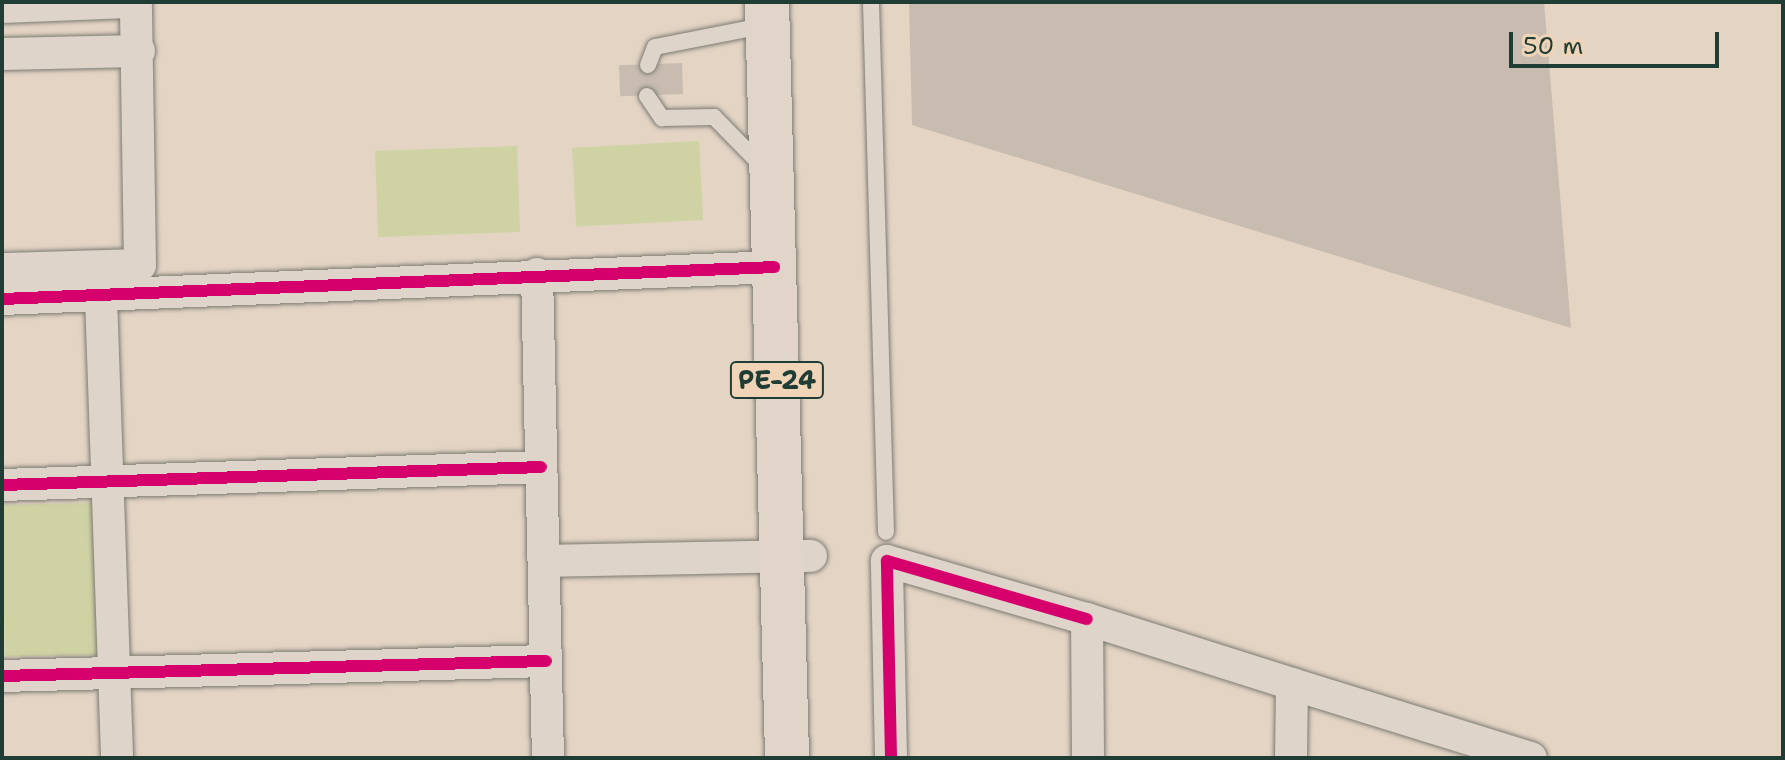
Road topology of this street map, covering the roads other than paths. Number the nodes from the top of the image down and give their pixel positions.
1 (128, 2) edge
2 (136, 2) edge
3 (871, 2) edge
4 (2, 7) edge
5 (777, 10) edge
6 (139, 51) junction
7 (2, 54) edge
8 (648, 65) dead end
9 (647, 96) dead end
10 (770, 175) junction
11 (774, 267) junction
12 (2, 269) edge
13 (537, 274) junction
14 (101, 297) junction
15 (2, 299) edge
16 (541, 467) junction
17 (110, 481) junction
18 (2, 485) edge
19 (886, 532) dead end
20 (796, 556) junction
21 (544, 561) junction
22 (1087, 619) junction
23 (546, 661) junction
24 (115, 673) junction
25 (2, 676) edge
26 (1292, 684) junction
27 (117, 758) edge
28 (548, 758) edge
29 (787, 758) edge
30 (815, 758) edge
31 (891, 758) edge
32 (1088, 758) edge
33 (1291, 758) edge
34 (1531, 758) edge

1 - 4 street
2 - 6 street
3 - 19 lane
5 - 8 lane
5 - 10 highway, PE-24
5 - 20 highway, PE-24
6 - 7 street
6 - 12 street
9 - 10 lane
10 - 11 highway, PE-24
11 - 13 street
11 - 20 highway, PE-24
13 - 14 street
13 - 16 street
14 - 15 street
14 - 17 street
16 - 17 street
16 - 21 street
17 - 18 street
17 - 24 street
20 - 21 street
20 - 29 highway, PE-24
20 - 30 highway, PE-24
21 - 23 street
22 - 26 street
22 - 31 street
22 - 32 street
23 - 24 street
23 - 28 street
24 - 25 street
24 - 27 street
26 - 33 street
26 - 34 street

